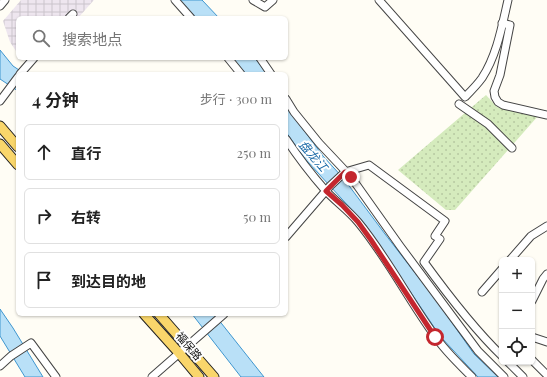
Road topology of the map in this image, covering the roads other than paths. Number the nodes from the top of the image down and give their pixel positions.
1 (5, 0) edge
2 (175, 0) edge
3 (253, 0) edge
4 (273, 0) edge
5 (379, 0) edge
6 (508, 0) edge
7 (0, 6) edge
8 (189, 16) edge
9 (502, 23) junction
10 (33, 60) edge
11 (230, 60) edge
12 (261, 60) edge
13 (25, 72) edge
14 (239, 72) edge
15 (270, 72) edge
16 (16, 80) edge
17 (0, 101) edge
18 (288, 102) edge
19 (459, 104) dead end
20 (547, 115) edge
21 (0, 126) edge
22 (288, 142) edge
23 (0, 144) edge
24 (16, 145) edge
25 (512, 148) dead end
26 (16, 163) edge
27 (345, 172) junction
28 (328, 188) junction
29 (547, 226) edge
30 (288, 235) edge
31 (513, 257) edge
32 (499, 272) edge
33 (547, 274) edge
34 (482, 292) dead end
35 (535, 295) edge
36 (146, 316) edge
37 (161, 316) edge
38 (220, 316) edge
39 (535, 338) edge
40 (547, 342) edge
41 (187, 346) junction
42 (179, 353) junction
43 (499, 353) edge
44 (535, 363) edge
45 (511, 365) edge
46 (0, 366) edge
47 (547, 375) edge
48 (56, 377) edge
49 (152, 377) edge
50 (199, 377) edge
51 (214, 377) edge
52 (472, 377) edge
53 (504, 377) edge
54 (523, 377) edge

1 - 7 street
2 - 8 street
3 - 4 street
5 - 9 street
6 - 9 street
9 - 20 street
10 - 13 street
11 - 14 street
12 - 15 street
16 - 17 street
18 - 27 street
19 - 25 street
21 - 24 main road
22 - 28 street
23 - 26 main road
27 - 28 street
27 - 43 street
27 - 53 street
28 - 30 street
28 - 52 street
29 - 31 street
32 - 34 street
33 - 35 street
36 - 42 main road, 福保路
37 - 41 main road, 福保路
38 - 41 street
39 - 40 street
41 - 42 street
41 - 51 main road, 福保路
42 - 49 street
42 - 50 main road, 福保路
44 - 47 street
45 - 54 street
46 - 48 street

